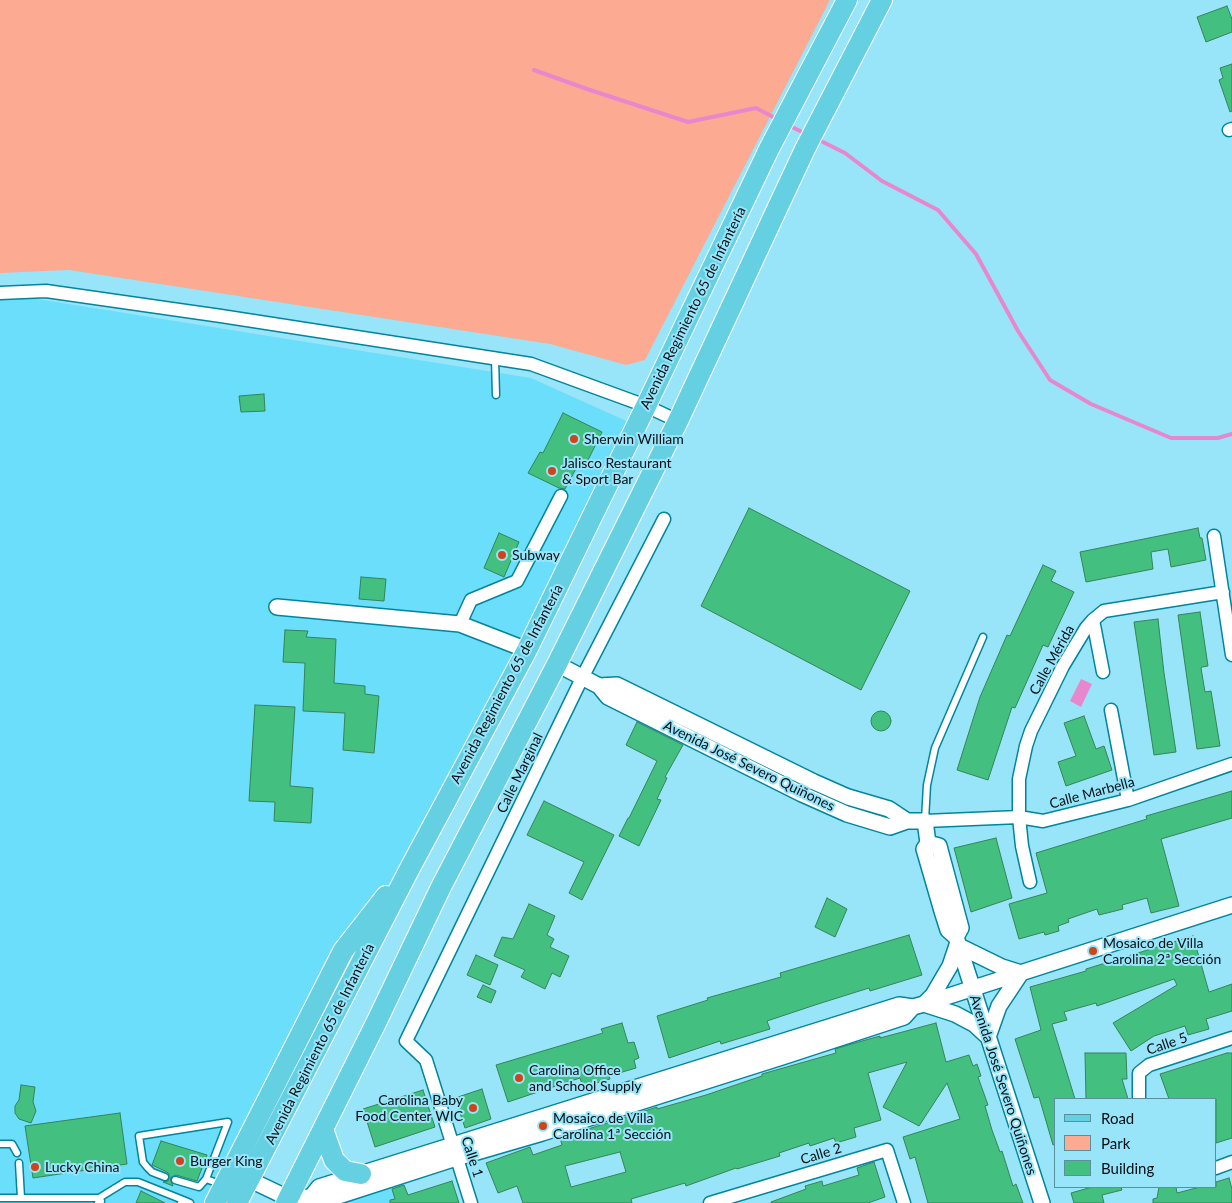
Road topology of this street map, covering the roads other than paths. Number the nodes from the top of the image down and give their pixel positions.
1 (847, 0) edge
2 (882, 0) edge
3 (0, 293) edge
4 (495, 358) junction
5 (496, 395) dead end
6 (646, 406) junction
7 (678, 422) junction
8 (562, 496) dead end
9 (664, 519) dead end
10 (1214, 536) dead end
11 (1223, 592) junction
12 (277, 606) dead end
13 (1092, 620) junction
14 (460, 624) junction
15 (983, 636) dead end
16 (527, 650) junction
17 (1232, 656) edge
18 (557, 664) junction
19 (1103, 672) dead end
20 (582, 678) junction
21 (1111, 710) dead end
22 (696, 733) junction
23 (1232, 764) edge
24 (786, 769) junction
25 (780, 783) junction
26 (1128, 800) junction
27 (1020, 817) junction
28 (907, 821) junction
29 (925, 821) junction
30 (1030, 882) dead end
31 (1232, 905) edge
32 (956, 941) junction
33 (1021, 973) junction
34 (972, 989) junction
35 (919, 1005) junction
36 (988, 1037) junction
37 (1232, 1038) edge
38 (406, 1041) joint
39 (1139, 1098) edge
40 (323, 1129) junction
41 (0, 1144) edge
42 (454, 1152) junction
43 (17, 1153) dead end
44 (1232, 1162) edge
45 (19, 1163) dead end
46 (1217, 1168) edge
47 (361, 1174) junction
48 (165, 1177) dead end
49 (175, 1180) dead end
50 (225, 1183) edge
51 (311, 1197) junction
52 (0, 1198) edge
53 (26, 1200) edge
54 (99, 1201) edge
55 (287, 1201) edge
56 (182, 1202) edge
57 (190, 1203) edge
58 (237, 1203) edge
59 (471, 1203) edge
60 (710, 1203) edge
61 (904, 1203) edge
62 (1042, 1203) edge

1 - 6 main road, Avenida Regimiento 65 de Infantería
2 - 7 main road
3 - 4 street
4 - 5 lane
4 - 6 street
6 - 7 street
6 - 16 main road, Avenida Regimiento 65 de Infantería
7 - 18 main road
8 - 14 street
9 - 20 street, Calle Marginal
10 - 11 street
11 - 13 street, Calle Mérida
11 - 17 street
12 - 14 street
13 - 19 street
13 - 27 street, Calle Mérida
14 - 16 street
15 - 29 lane
16 - 50 main road, Avenida Regimiento 65 de Infantería
18 - 20 street, Avenida José Severo Quiñones
18 - 40 main road
20 - 22 street, Avenida José Severo Quiñones
20 - 38 street, Calle Marginal
21 - 26 street
22 - 24 street, Avenida José Severo Quiñones
22 - 25 street, Avenida José Severo Quiñones
23 - 26 street, Calle Marbella
24 - 25 street
24 - 28 street, Avenida José Severo Quiñones
25 - 28 street, Avenida José Severo Quiñones
26 - 27 street, Calle Marbella
27 - 29 street, Calle Marbella
27 - 30 street, Calle Mérida
28 - 29 street, Avenida José Severo Quiñones
29 - 32 street, Avenida José Severo Quiñones
31 - 33 street
32 - 33 street
32 - 34 street, Avenida José Severo Quiñones
32 - 35 street
33 - 34 street
33 - 36 street
34 - 35 street
34 - 36 street, Avenida José Severo Quiñones
35 - 36 street
35 - 42 street
36 - 62 street, Avenida José Severo Quiñones
37 - 39 street, Calle 5
38 - 42 street, Calle 1
40 - 47 main road
40 - 55 main road
41 - 43 lane
42 - 47 street
42 - 51 street
42 - 59 street, Calle 1
44 - 46 street
45 - 53 lane
47 - 51 street
48 - 50 lane
49 - 50 lane
50 - 55 street
50 - 58 main road
51 - 55 street
52 - 53 lane
53 - 54 lane
54 - 56 lane
56 - 57 lane
60 - 61 street, Calle 2

